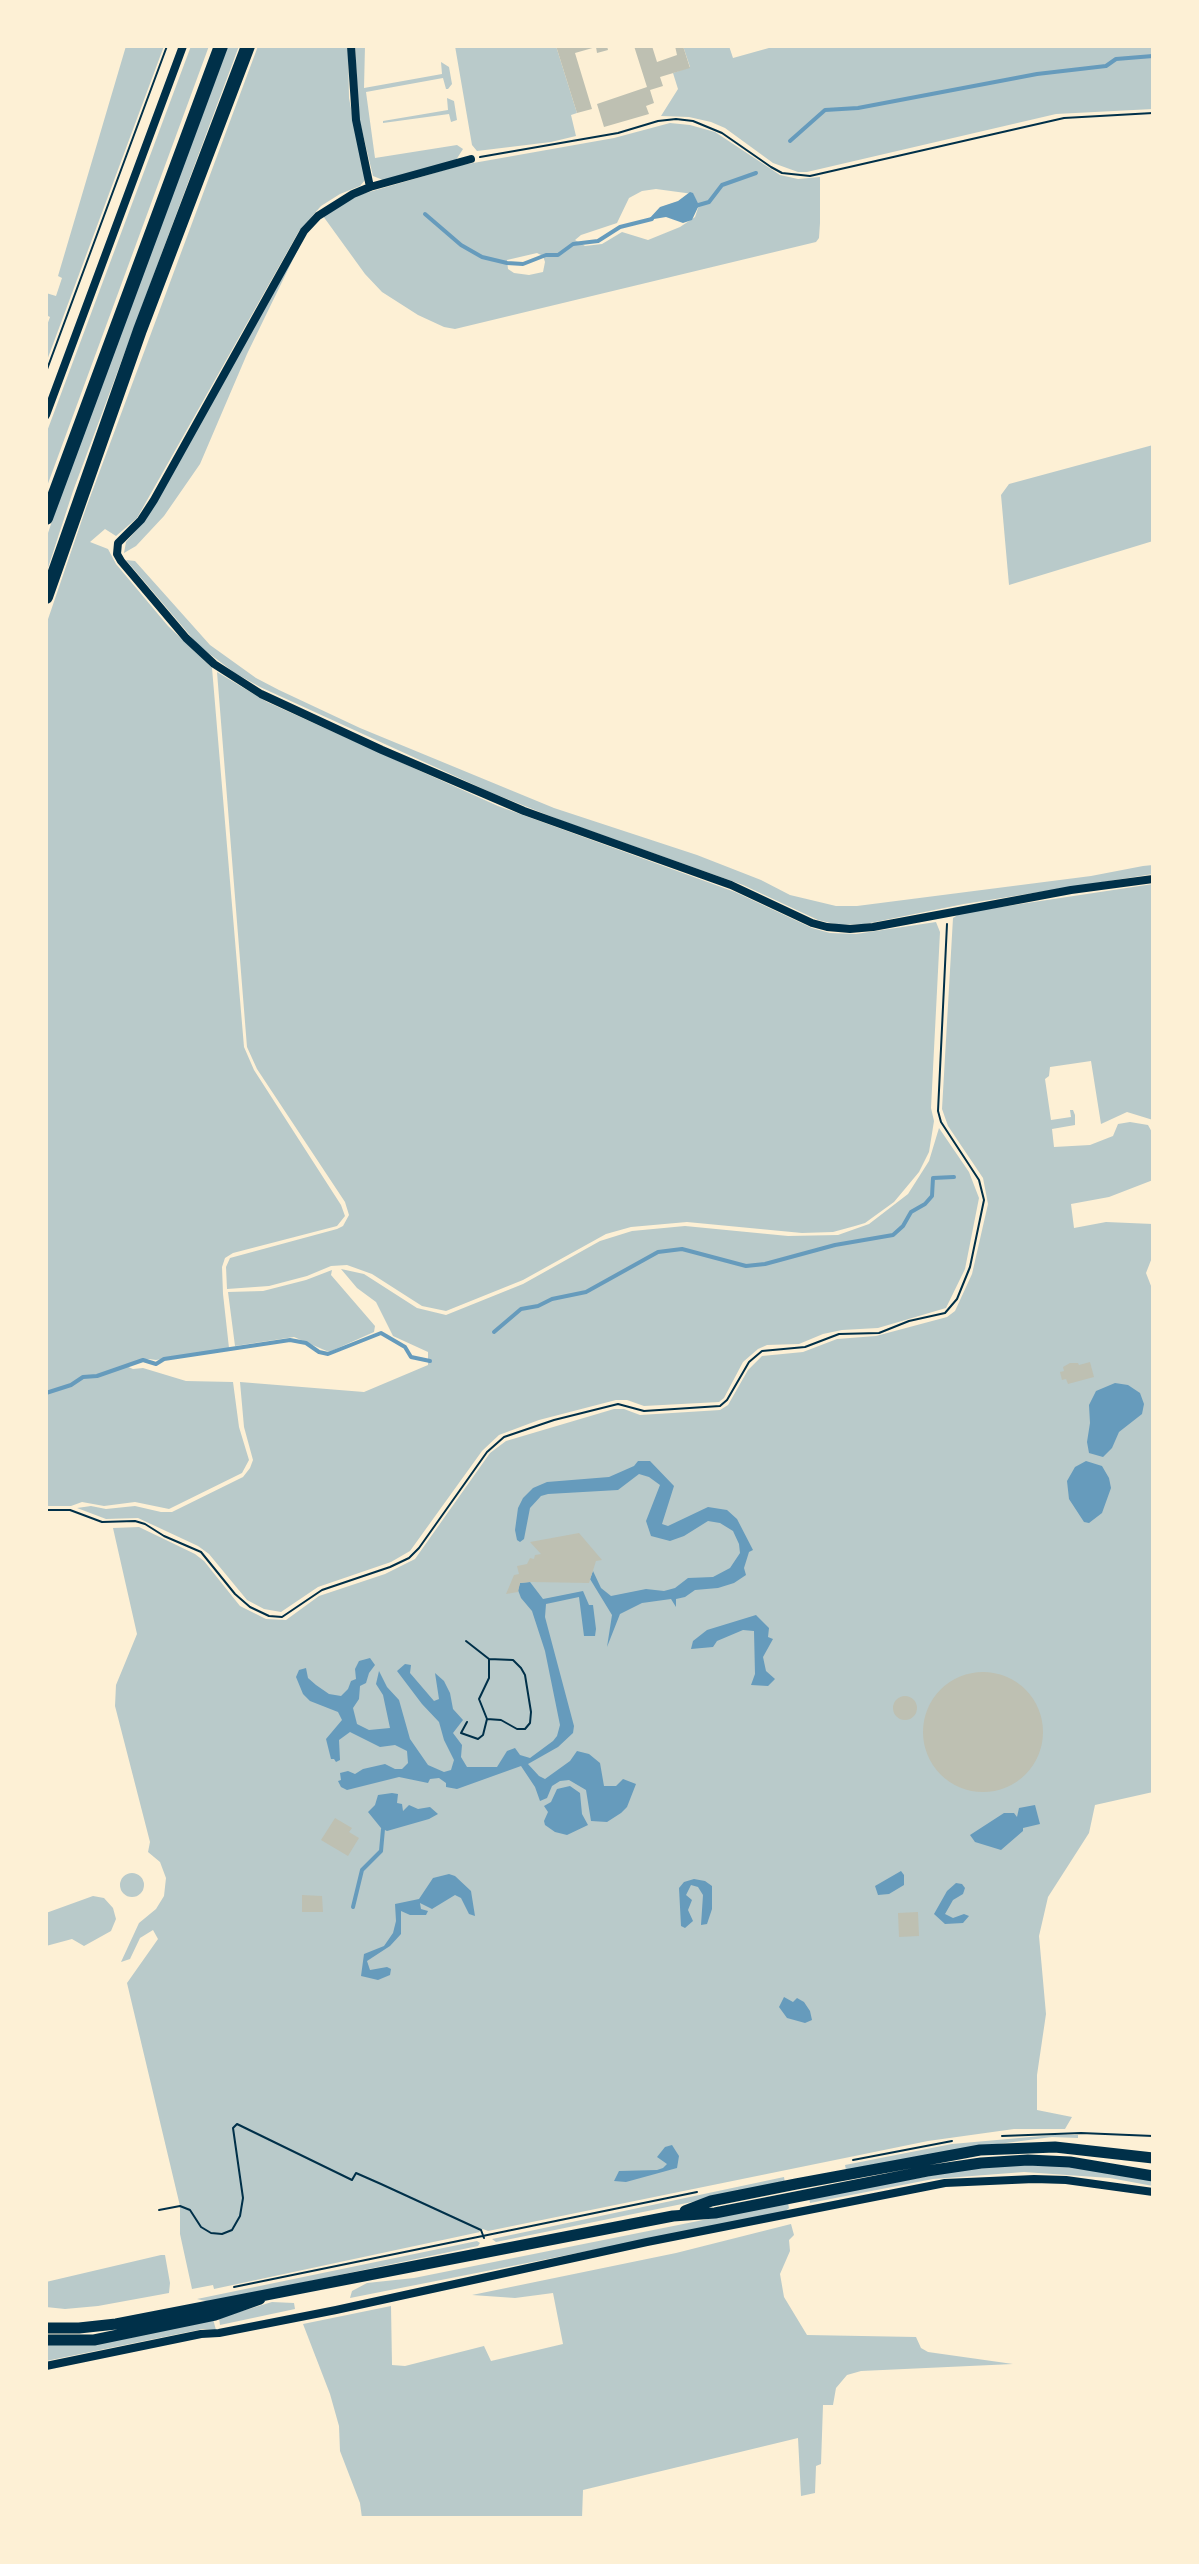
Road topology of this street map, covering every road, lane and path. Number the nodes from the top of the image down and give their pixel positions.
1 (167, 46) edge
2 (183, 46) edge
3 (221, 46) edge
4 (248, 46) edge
5 (351, 46) edge
6 (1153, 113) edge
7 (471, 159) joint
8 (370, 187) junction
9 (46, 372) edge
10 (46, 415) edge
11 (46, 518) edge
12 (46, 597) edge
13 (1153, 879) edge
14 (948, 913) junction
15 (46, 1510) edge
16 (466, 1641) dead end
17 (489, 1659) junction
18 (487, 1719) junction
19 (467, 1722) dead end
20 (997, 2136) dead end
21 (1153, 2136) edge
22 (952, 2141) dead end
23 (1153, 2158) edge
24 (853, 2160) dead end
25 (1153, 2176) edge
26 (797, 2190) junction
27 (700, 2192) dead end
28 (1153, 2192) edge
29 (159, 2210) dead end
30 (801, 2212) junction
31 (484, 2238) junction
32 (487, 2253) junction
33 (225, 2289) dead end
34 (269, 2296) junction
35 (46, 2328) edge
36 (46, 2340) edge
37 (46, 2366) edge

1 - 9 path
2 - 10 street
3 - 11 highway
4 - 12 highway
5 - 8 street
6 - 7 path
7 - 8 street
8 - 14 street
13 - 14 street
14 - 15 path
16 - 17 path
17 - 18 path
17 - 18 path
18 - 19 path
20 - 21 path
22 - 24 path
23 - 26 main road
25 - 26 main road
26 - 30 street
26 - 32 main road
27 - 31 path
28 - 30 street
29 - 31 path
30 - 37 street
31 - 32 path
31 - 33 path
32 - 34 main road
34 - 35 main road
34 - 36 main road

